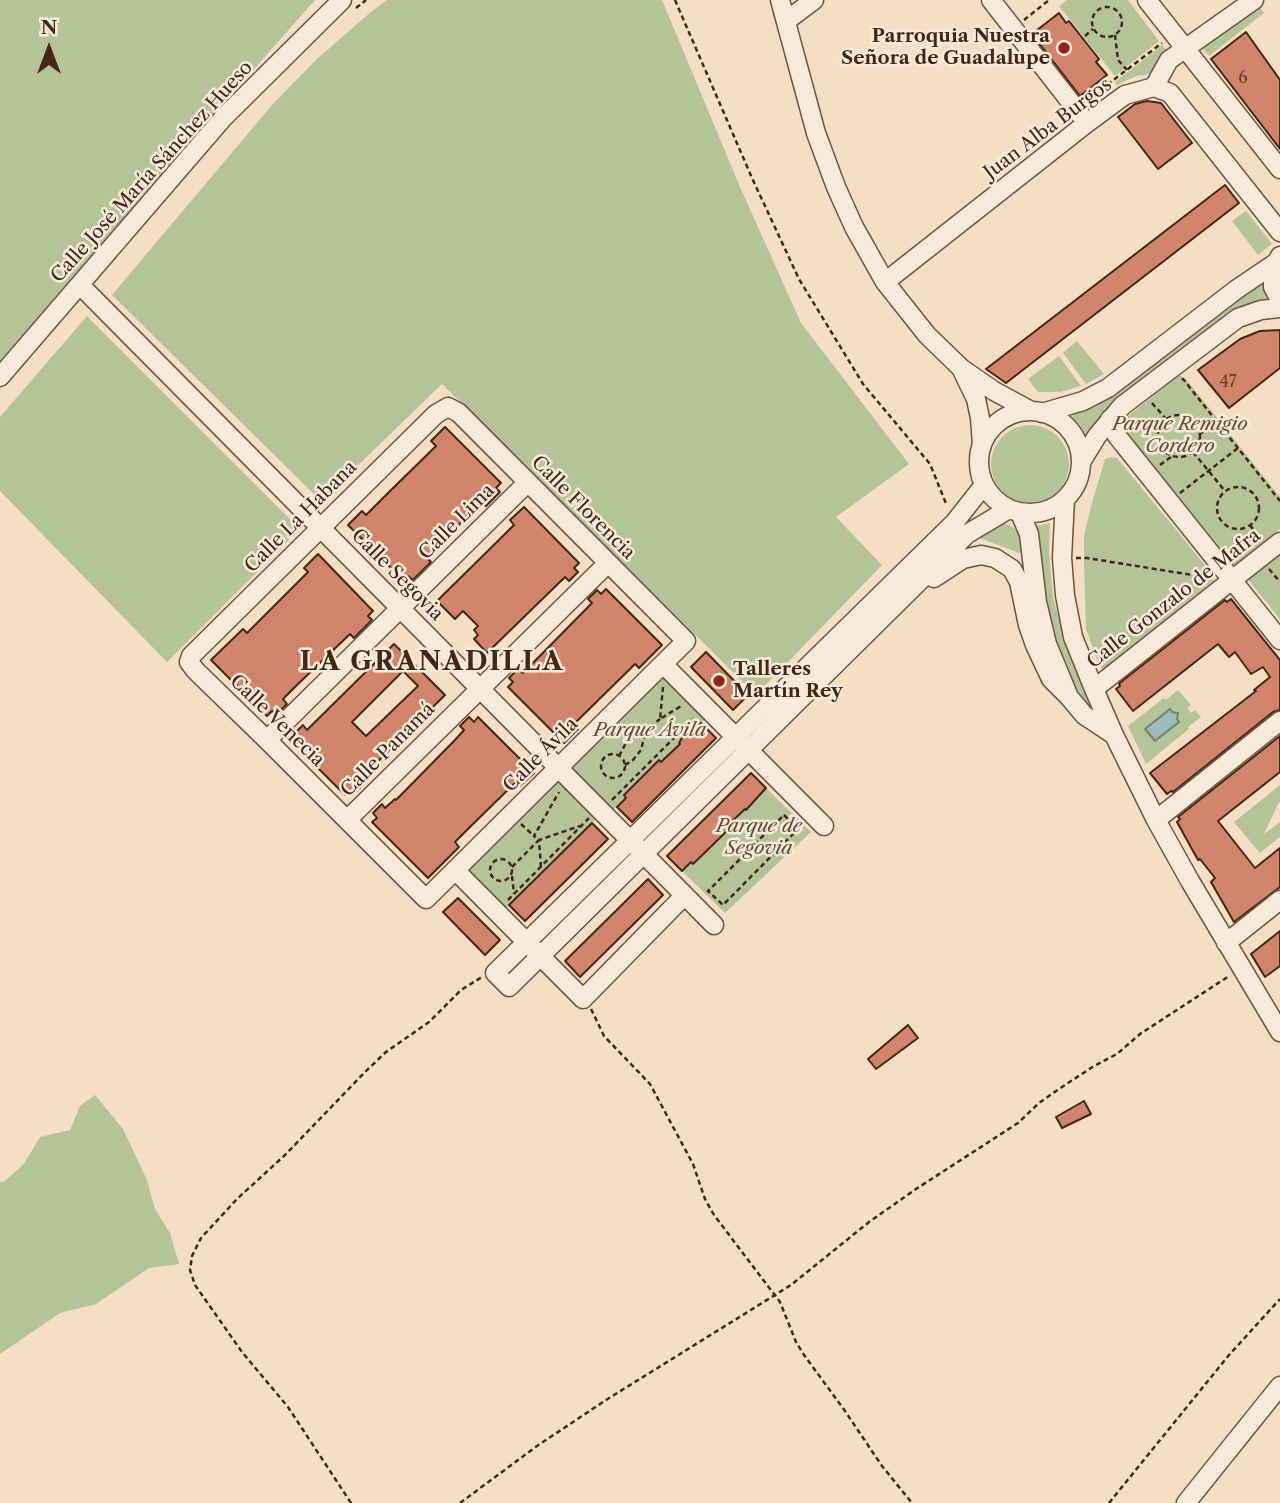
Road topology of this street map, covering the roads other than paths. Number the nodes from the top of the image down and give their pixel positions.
1 (341, 0) edge
2 (780, 0) edge
3 (814, 0) edge
4 (991, 0) edge
5 (1147, 0) edge
6 (1254, 0) edge
7 (786, 21) junction
8 (1186, 49) junction
9 (1154, 87) junction
10 (1087, 123) junction
11 (1280, 169) edge
12 (1280, 232) edge
13 (1278, 259) edge
14 (885, 282) junction
15 (80, 285) junction
16 (1280, 300) edge
17 (1280, 308) edge
18 (961, 368) junction
19 (0, 377) edge
20 (448, 407) joint
21 (1036, 412) junction
22 (1110, 419) junction
23 (982, 445) junction
24 (1081, 462) junction
25 (528, 482) junction
26 (984, 485) junction
27 (1065, 499) junction
28 (1015, 511) junction
29 (320, 528) junction
30 (1271, 541) edge
31 (608, 562) junction
32 (1224, 579) junction
33 (900, 601) junction
34 (400, 609) junction
35 (1280, 640) edge
36 (686, 641) joint
37 (189, 662) joint
38 (663, 664) junction
39 (480, 689) junction
40 (1094, 689) junction
41 (1069, 697) junction
42 (1280, 721) edge
43 (1114, 735) junction
44 (267, 740) junction
45 (742, 744) junction
46 (552, 773) junction
47 (347, 820) junction
48 (1156, 820) junction
49 (824, 826) dead end
50 (630, 841) junction
51 (643, 854) junction
52 (455, 870) junction
53 (684, 895) junction
54 (426, 899) joint
55 (1280, 900) edge
56 (714, 925) dead end
57 (527, 942) junction
58 (1226, 943) junction
59 (540, 956) junction
60 (1280, 1032) edge
61 (1280, 1385) edge
62 (1186, 1503) edge

1 - 15 street, Calle José María Sánchez Hueso
2 - 7 street
3 - 7 street
4 - 10 street
5 - 8 street
6 - 8 street
7 - 14 street
8 - 9 street
8 - 11 street
9 - 10 street, Juan Alba Burgos
9 - 12 street
10 - 14 street, Juan Alba Burgos
13 - 16 street
13 - 21 street
14 - 18 street
15 - 19 street, Calle José María Sánchez Hueso
15 - 29 street, Calle Segovia
17 - 22 street
18 - 21 street
18 - 23 street
20 - 25 street, Calle Florencia
20 - 29 street, Calle La Habana
21 - 23 street
21 - 24 street
22 - 24 street
22 - 32 street
23 - 26 street
24 - 27 street
25 - 31 street, Calle Florencia
25 - 34 street, Calle Lima
26 - 28 street
26 - 45 street
27 - 28 street
27 - 40 street
28 - 33 street
28 - 41 street
29 - 34 street, Calle Segovia
29 - 37 street, Calle La Habana
30 - 32 street, Calle Gonzalo de Mafra
31 - 36 street, Calle Florencia
31 - 39 street, Calle Panamá
32 - 35 street
32 - 40 street, Calle Gonzalo de Mafra
33 - 41 street
33 - 45 street
34 - 39 street, Calle Segovia
34 - 44 street, Calle Lima
36 - 38 street, Calle Ávila
37 - 44 street, Calle Venecia
38 - 45 street
38 - 46 street, Calle Ávila
39 - 46 street, Calle Segovia
39 - 47 street, Calle Panamá
40 - 43 street
41 - 43 street
42 - 48 street
43 - 48 street
44 - 47 street, Calle Venecia
45 - 49 street
45 - 50 street
45 - 51 street
46 - 50 street, Calle Segovia
46 - 52 street, Calle Ávila
47 - 54 street, Calle Venecia
48 - 58 street
50 - 51 street, Calle Segovia
50 - 57 street
51 - 53 street, Calle Segovia
51 - 59 street
52 - 54 street, Calle Ávila
52 - 57 street
53 - 56 street, Calle Segovia
53 - 59 street
55 - 58 street
57 - 59 street
57 - 59 street
58 - 60 street
61 - 62 street

